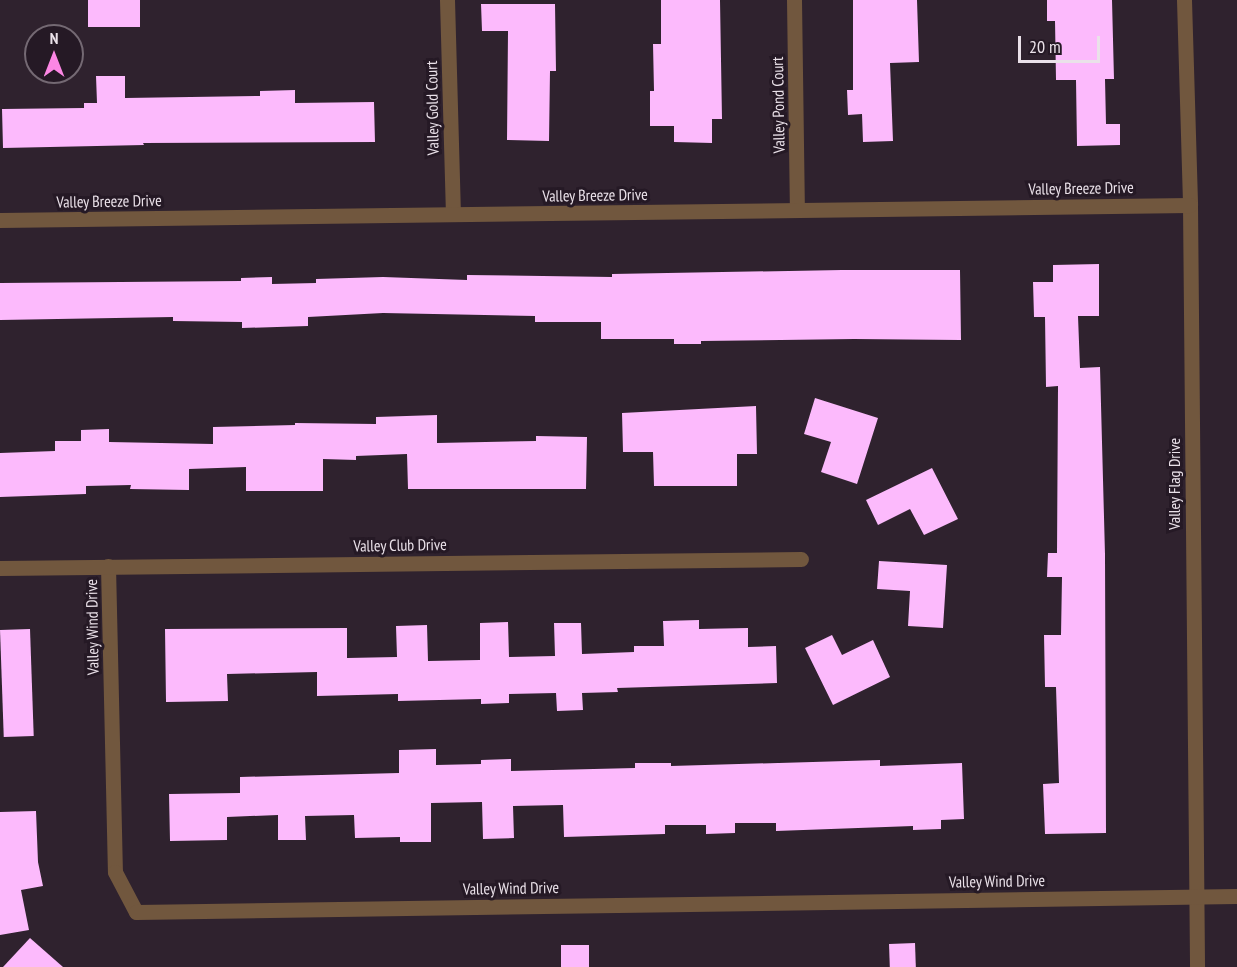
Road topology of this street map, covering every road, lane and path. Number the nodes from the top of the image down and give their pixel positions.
1 (447, 0) edge
2 (794, 0) edge
3 (1184, 0) edge
4 (1190, 205) junction
5 (797, 210) junction
6 (453, 214) junction
7 (0, 220) edge
8 (801, 559) dead end
9 (108, 566) junction
10 (0, 568) edge
11 (1237, 896) edge
12 (1196, 897) junction
13 (1197, 967) edge

1 - 6 street, Valley Gold Court
2 - 5 street, Valley Pond Court
3 - 4 street, Valley Flag Drive
4 - 5 street, Valley Breeze Drive
4 - 12 street, Valley Flag Drive
5 - 6 street, Valley Breeze Drive
6 - 7 street, Valley Breeze Drive
8 - 9 street, Valley Club Drive
9 - 10 street, Valley Club Drive
9 - 12 street, Valley Wind Drive
11 - 12 street, Valley Wind Drive
12 - 13 street, Valley Flag Drive

